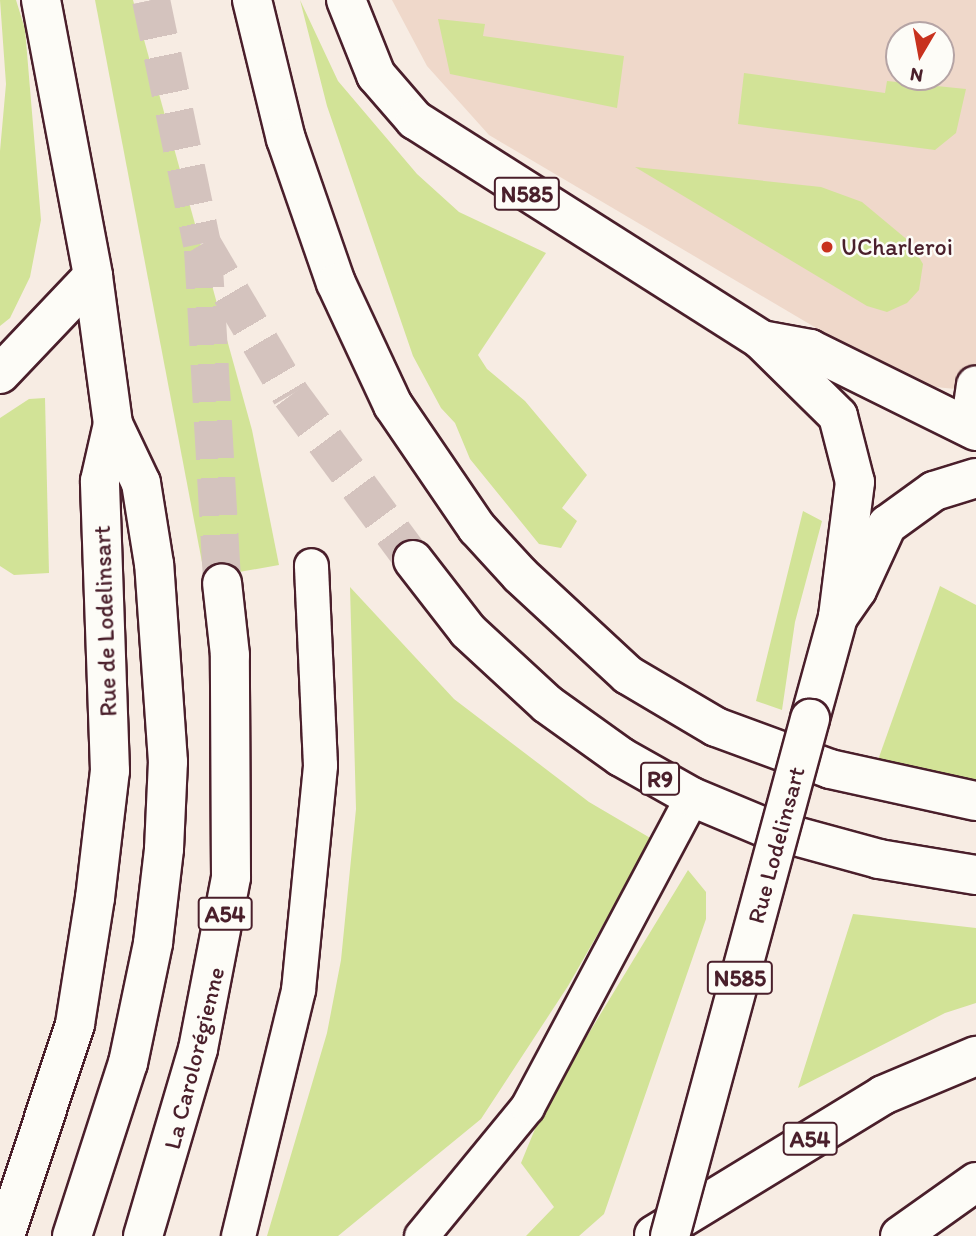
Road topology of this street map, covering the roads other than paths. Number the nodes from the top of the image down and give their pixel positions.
1 (41, 0) edge
2 (252, 0) edge
3 (346, 0) edge
4 (93, 276) junction
5 (761, 340) junction
6 (0, 374) edge
7 (976, 385) edge
8 (113, 424) junction
9 (973, 429) edge
10 (976, 478) edge
11 (413, 560) tunnel mouth
12 (311, 565) dead end
13 (222, 583) tunnel mouth
14 (838, 617) junction
15 (692, 797) junction
16 (976, 801) edge
17 (976, 875) edge
18 (976, 1056) edge
19 (976, 1182) edge
20 (5, 1236) edge
21 (72, 1236) edge
22 (144, 1236) edge
23 (238, 1236) edge
24 (421, 1236) edge
25 (652, 1236) edge
26 (670, 1236) edge
27 (900, 1236) edge

1 - 4 main road, Rue de Lodelinsart
2 - 16 main road
3 - 5 main road, N585
4 - 6 main road
4 - 8 main road, Rue de Lodelinsart
5 - 9 main road, N585
5 - 14 main road, Rue Lodelinsart / N585
7 - 9 main road
8 - 20 main road, Rue de Lodelinsart
8 - 21 main road
10 - 14 main road, Rue Lodelinsart / N585
11 - 15 main road, R9
12 - 23 lane
13 - 22 main road, La Carolorégienne / A54
14 - 26 main road, Rue Lodelinsart / N585, bridge
15 - 17 main road, R9
15 - 24 lane
18 - 25 main road, A54
19 - 27 main road

